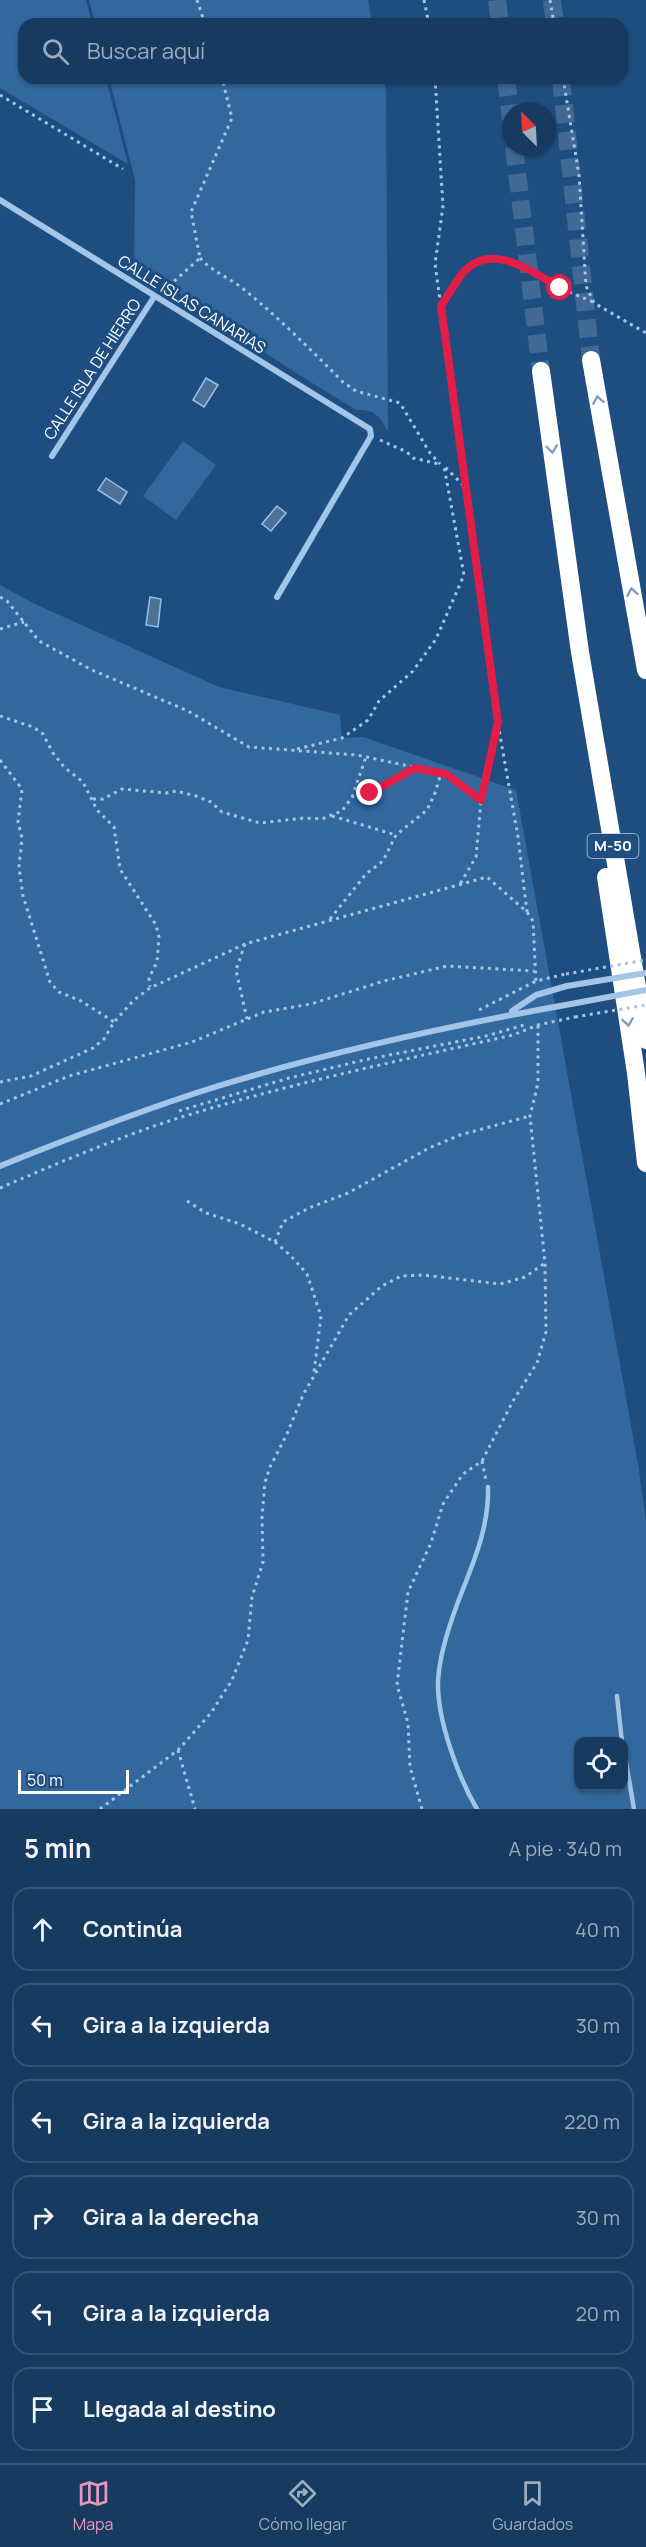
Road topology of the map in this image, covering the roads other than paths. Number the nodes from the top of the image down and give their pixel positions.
1 (0, 200) edge
2 (154, 297) junction
3 (591, 360) tunnel mouth
4 (541, 371) tunnel mouth
5 (52, 456) dead end
6 (277, 597) dead end
7 (580, 652) junction
8 (646, 670) edge
9 (646, 973) edge
10 (646, 990) edge
11 (509, 1013) junction
12 (646, 1040) edge
13 (646, 1163) edge
14 (0, 1166) edge
15 (488, 1487) road end
16 (617, 1696) dead end
17 (621, 1737) edge
18 (628, 1774) edge
19 (477, 1809) edge
20 (634, 1809) edge

1 - 2 street, CALLE ISLAS CANARIAS
2 - 5 street, CALLE ISLA DE HIERRO
2 - 6 street, CALLE ISLAS CANARIAS
8 -> 3 highway
4 -> 7 highway, M-50
7 - 12 highway, M-50
7 -> 13 highway
9 - 11 street, bridge
10 - 11 street, bridge
11 - 14 street
15 - 19 lane
16 - 17 lane
18 - 20 lane

